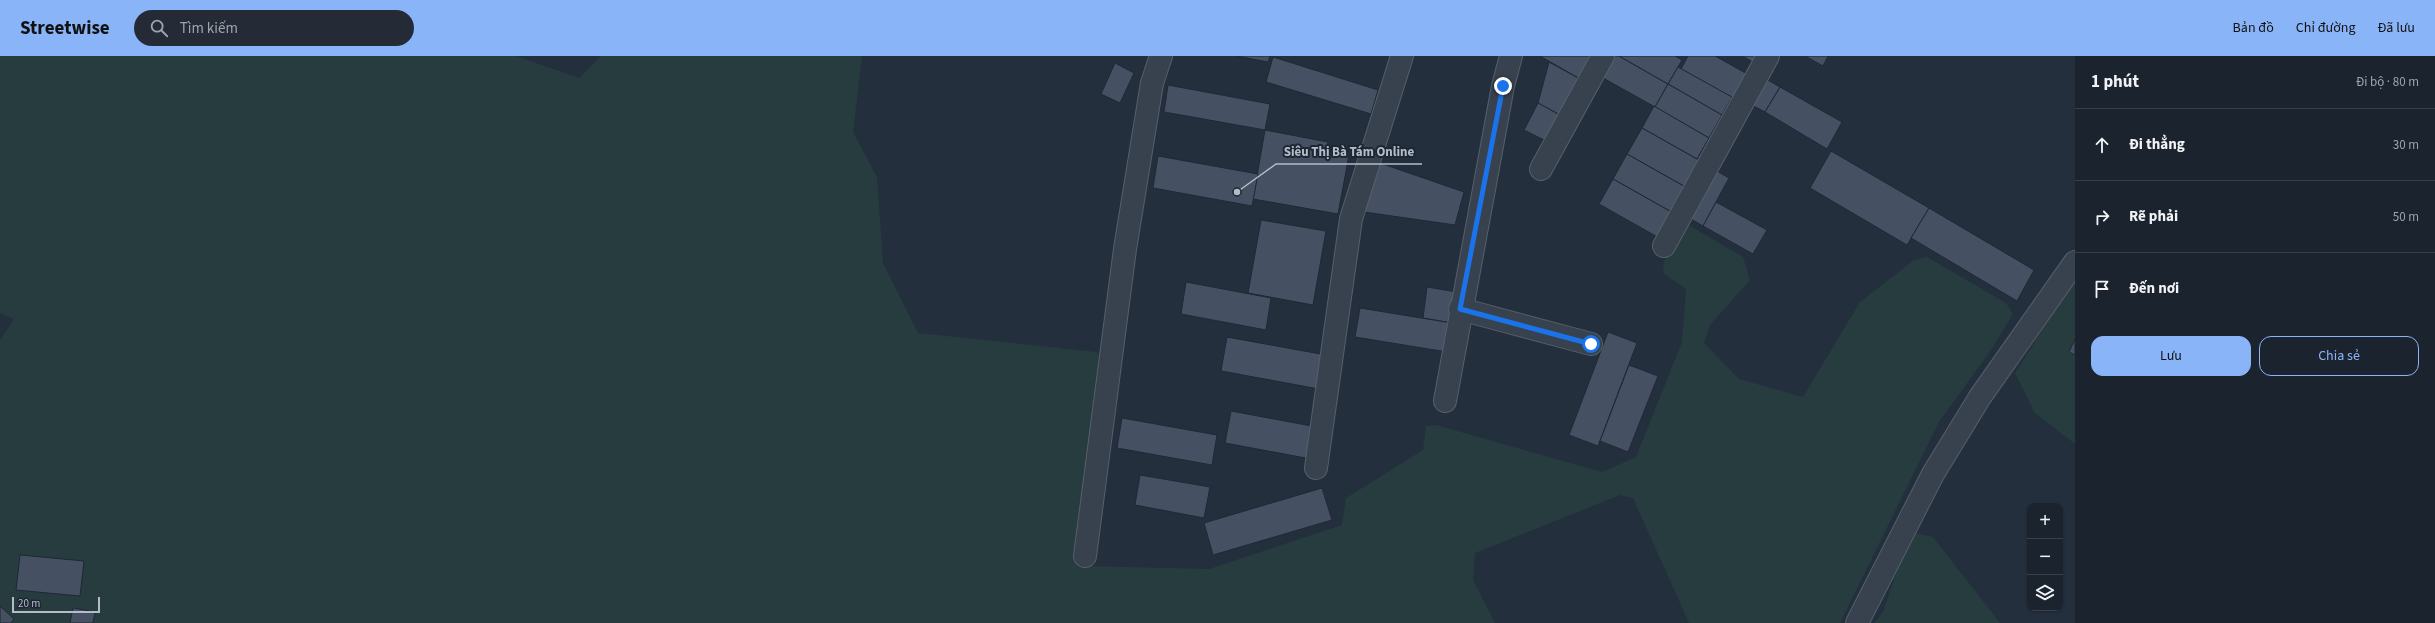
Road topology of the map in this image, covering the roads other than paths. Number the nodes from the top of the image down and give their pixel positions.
1 (1161, 56) edge
2 (1402, 56) edge
3 (1511, 56) edge
4 (1603, 56) edge
5 (1768, 56) edge
6 (1541, 169) dead end
7 (1664, 246) dead end
8 (2075, 262) edge
9 (1460, 309) junction
10 (1591, 344) dead end
11 (1445, 401) dead end
12 (1316, 468) dead end
13 (1085, 556) dead end
14 (1857, 623) edge

1 - 13 street
2 - 12 street
3 - 9 street
4 - 6 street
5 - 7 street
8 - 14 street
9 - 10 street
9 - 11 street

